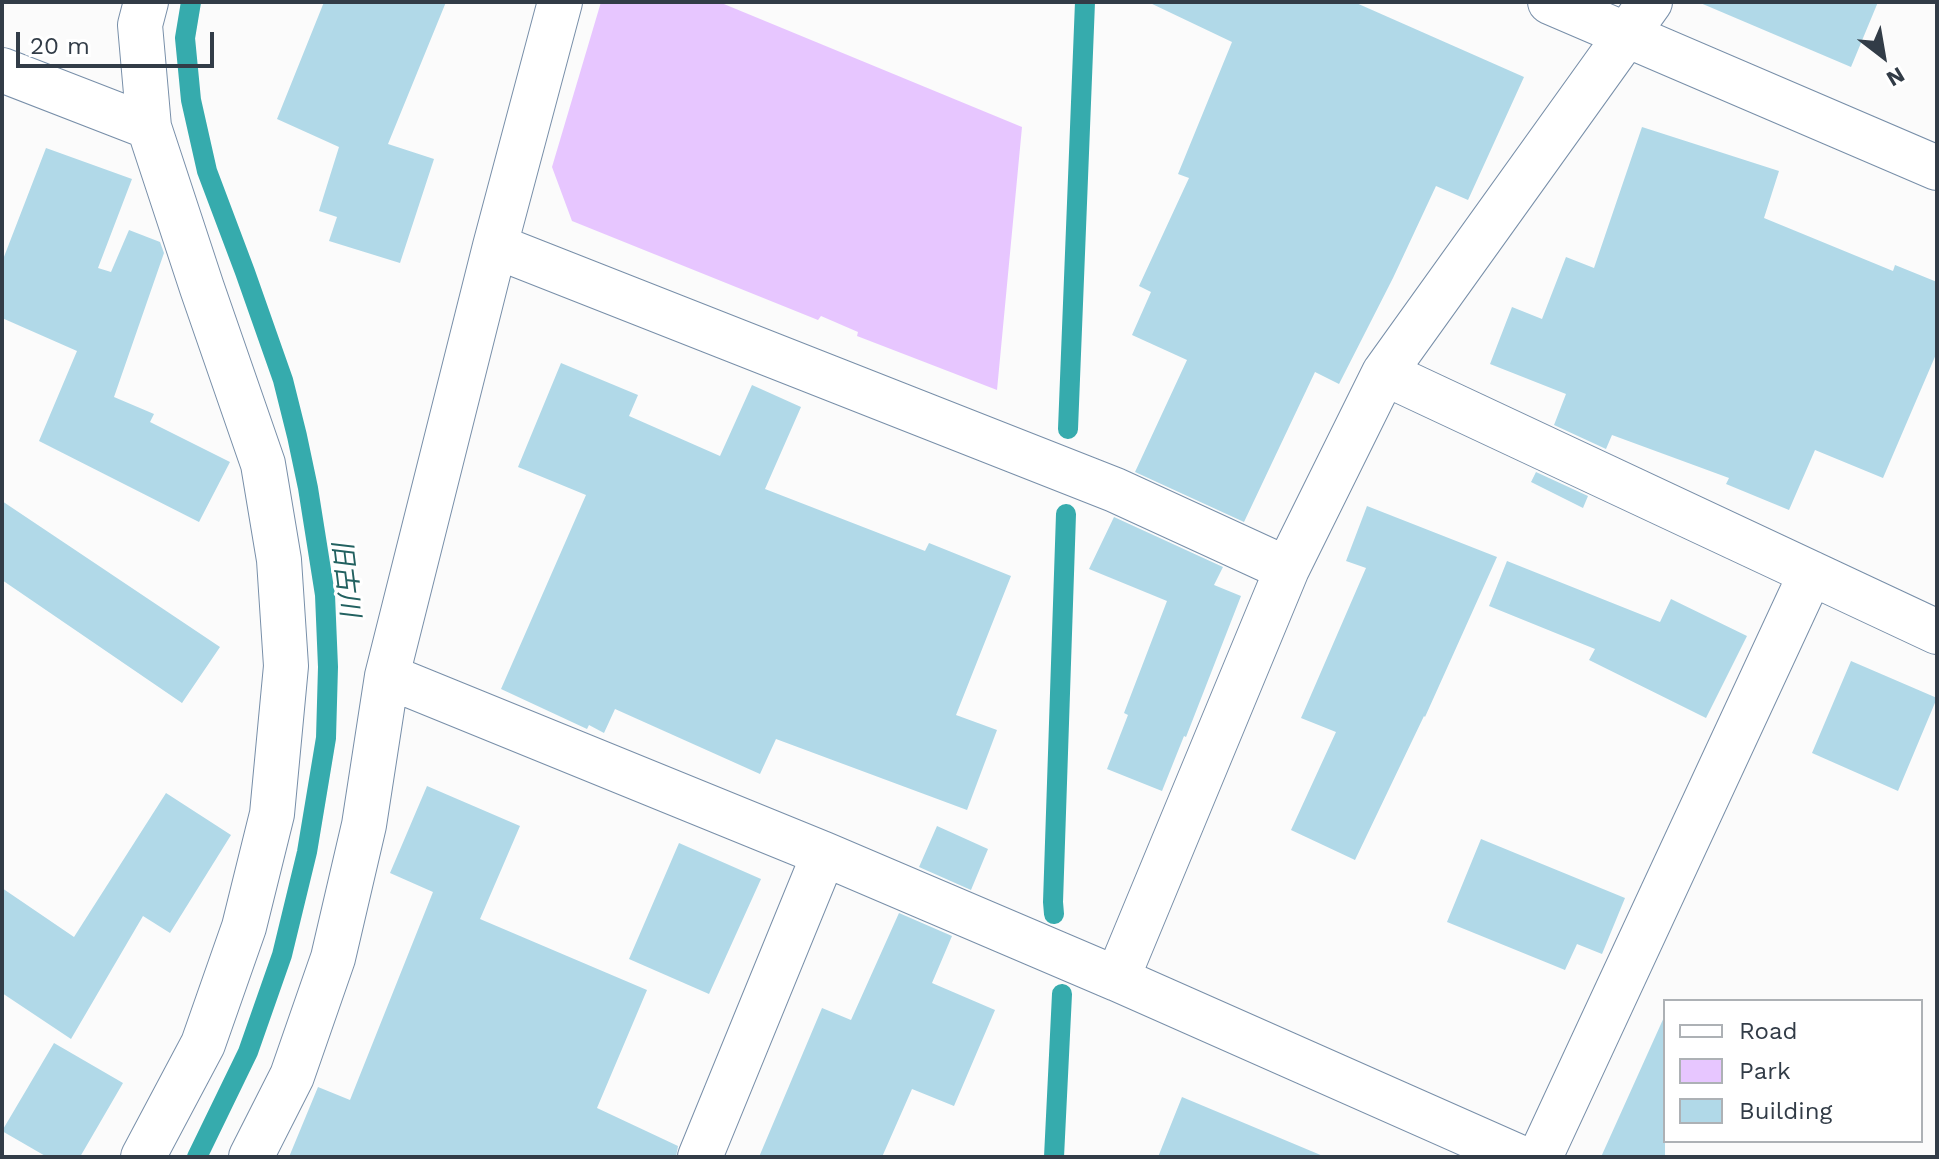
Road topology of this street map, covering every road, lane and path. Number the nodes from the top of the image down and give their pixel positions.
1 (146, 2) edge
2 (560, 2) edge
3 (1550, 2) edge
4 (1638, 18) edge
5 (2, 70) edge
6 (149, 127) junction
7 (1937, 168) edge
8 (495, 246) junction
9 (1384, 373) junction
10 (1287, 569) junction
11 (1811, 573) junction
12 (1937, 632) edge
13 (387, 676) junction
14 (824, 854) junction
15 (1117, 979) junction
16 (143, 1157) edge
17 (251, 1157) edge
18 (700, 1157) edge
19 (1519, 1157) edge
20 (1540, 1157) edge

1 - 6 street
2 - 8 street
3 - 4 street
4 - 7 street
4 - 9 street
5 - 6 street
6 - 16 street
8 - 10 street
8 - 13 street
9 - 10 street
9 - 11 street
10 - 15 street
11 - 12 street
11 - 20 street
13 - 14 street
13 - 17 street
14 - 15 street
14 - 18 street
15 - 19 street

